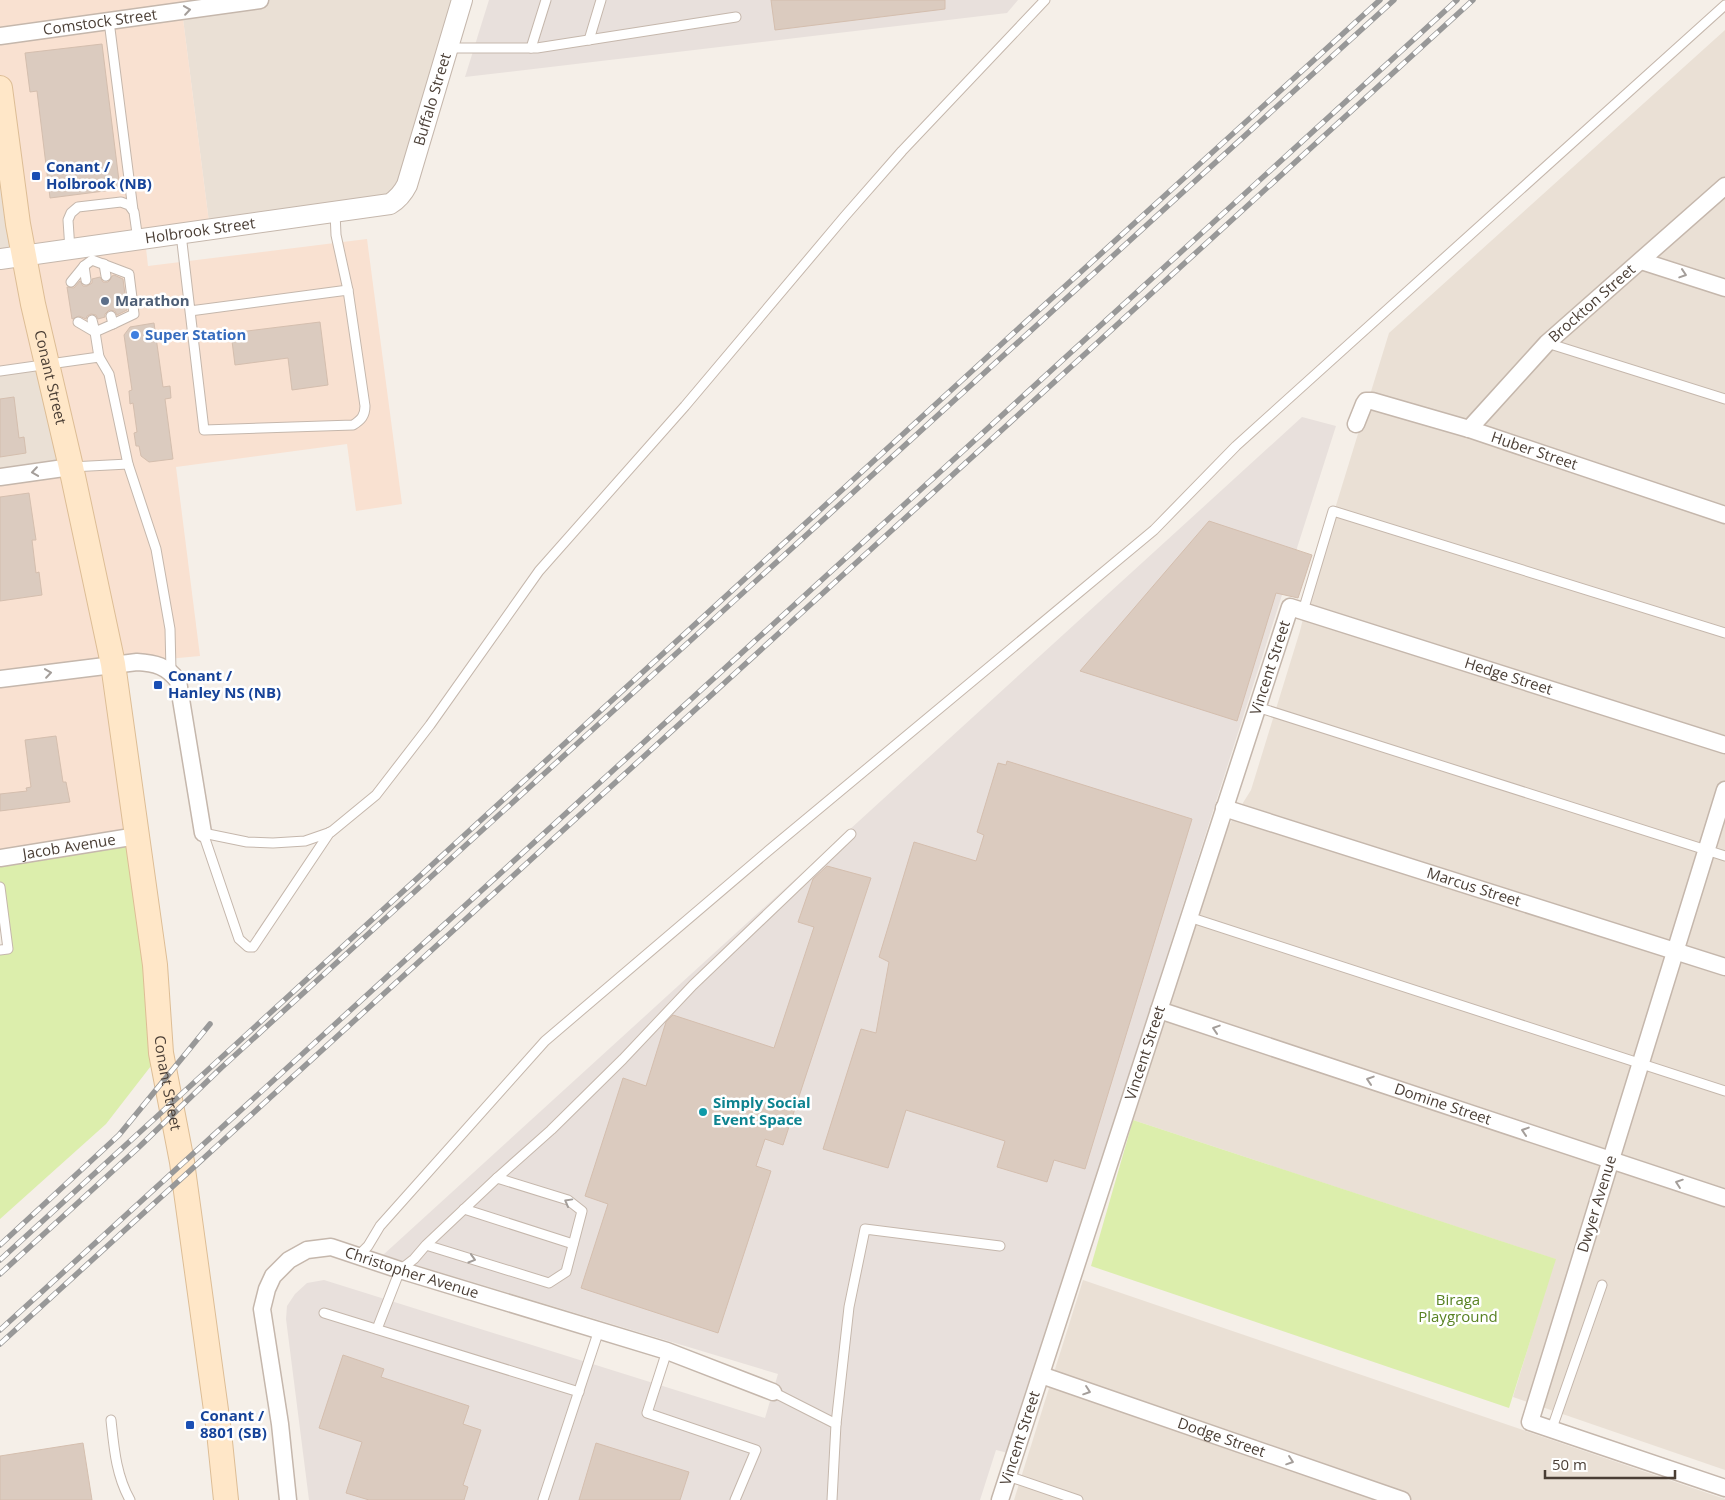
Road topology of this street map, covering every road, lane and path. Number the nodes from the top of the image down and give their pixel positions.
1 (260, 0) edge
2 (462, 0) edge
3 (546, 0) edge
4 (601, 0) edge
5 (1045, 0) edge
6 (222, 2) edge
7 (1725, 5) edge
8 (736, 17) dead end
9 (109, 21) junction
10 (0, 36) edge
11 (589, 40) junction
12 (448, 48) junction
13 (531, 48) junction
14 (0, 88) edge
15 (1725, 186) edge
16 (399, 197) joint
17 (133, 210) junction
18 (335, 212) junction
19 (181, 234) junction
20 (138, 240) junction
21 (70, 250) junction
22 (24, 256) junction
23 (89, 257) junction
24 (0, 260) edge
25 (1641, 261) junction
26 (104, 264) junction
27 (106, 276) dead end
28 (86, 280) dead end
29 (71, 282) dead end
30 (1725, 288) edge
31 (348, 290) junction
32 (190, 312) junction
33 (92, 320) dead end
34 (78, 322) dead end
35 (95, 332) junction
36 (1547, 343) junction
37 (99, 356) junction
38 (47, 365) junction
39 (0, 371) edge
40 (1725, 400) edge
41 (1356, 424) dead end
42 (1468, 429) junction
43 (128, 464) junction
44 (71, 467) junction
45 (0, 477) edge
46 (1725, 514) edge
47 (1296, 609) junction
48 (1725, 633) edge
49 (113, 664) junction
50 (170, 671) junction
51 (0, 680) edge
52 (1257, 707) junction
53 (1725, 745) edge
54 (1725, 790) edge
55 (1224, 808) junction
56 (330, 831) dead end
57 (203, 833) junction
58 (851, 834) dead end
59 (137, 836) junction
60 (1706, 850) junction
61 (1725, 856) edge
62 (0, 858) edge
63 (0, 887) edge
64 (1189, 917) junction
65 (0, 950) edge
66 (1675, 951) junction
67 (1725, 967) edge
68 (1159, 1010) junction
69 (1640, 1063) junction
70 (1725, 1091) edge
71 (1610, 1160) junction
72 (497, 1178) junction
73 (1725, 1198) edge
74 (464, 1209) junction
75 (573, 1244) junction
76 (426, 1245) junction
77 (1000, 1246) dead end
78 (358, 1256) junction
79 (400, 1270) junction
80 (1602, 1285) dead end
81 (324, 1313) dead end
82 (377, 1329) junction
83 (599, 1330) junction
84 (667, 1351) junction
85 (1041, 1375) junction
86 (579, 1392) junction
87 (773, 1392) joint
88 (111, 1420) dead end
89 (836, 1424) junction
90 (1551, 1431) junction
91 (1008, 1476) junction
92 (1725, 1488) edge
93 (130, 1500) edge
94 (226, 1500) edge
95 (288, 1500) edge
96 (543, 1500) edge
97 (735, 1500) edge
98 (832, 1500) edge
99 (1000, 1500) edge
100 (1078, 1500) edge
101 (1402, 1500) edge

1 - 6 street, Comstock Street
2 - 12 street, Buffalo Street
3 - 13 lane
4 - 11 lane
5 - 57 lane
9 -> 6 street, Comstock Street
7 - 78 lane
8 - 11 lane
9 - 10 street, Comstock Street
9 - 17 lane
11 - 13 lane
12 - 13 lane
12 - 16 street, Buffalo Street
14 - 22 main road, Conant Street
15 - 25 street, Brockton Street
16 - 18 street, Holbrook Street
17 - 20 lane
17 - 21 lane
18 - 19 street, Holbrook Street
18 - 31 lane
19 - 20 street, Holbrook Street
19 - 32 lane
20 - 23 street, Holbrook Street
21 - 22 street, Holbrook Street
21 - 23 street, Holbrook Street
22 - 24 street, Holbrook Street
22 - 38 main road, Conant Street
23 - 26 lane
23 - 28 lane
23 - 29 lane
25 -> 30 street
25 - 36 street, Brockton Street
26 - 27 lane
26 - 35 lane
31 - 32 lane
31 - 32 lane
33 - 35 lane
34 - 35 lane
35 - 37 lane
36 - 40 lane
36 - 42 street, Brockton Street
37 - 38 lane
37 - 43 lane
38 - 39 lane
38 - 44 main road, Conant Street
41 - 42 street, Huber Street
42 - 46 street, Huber Street
43 - 44 lane
43 - 50 lane
44 -> 45 street
44 - 49 main road, Conant Street
47 - 48 lane
47 - 52 street, Vincent Street
47 - 53 street, Hedge Street
49 - 50 street
51 -> 49 street
49 - 59 main road, Conant Street
50 - 57 street
52 - 55 street, Vincent Street
52 - 60 lane
54 - 60 street, Dwyer Avenue
55 - 64 street, Vincent Street
55 - 66 street, Marcus Street
56 - 57 lane
58 - 72 lane
59 - 62 street, Jacob Avenue
59 - 94 main road, Conant Street
60 - 61 lane
60 - 66 street, Dwyer Avenue
63 - 65 lane
64 - 68 street, Vincent Street
64 - 69 lane
66 - 67 street, Marcus Street
66 - 69 street, Dwyer Avenue
71 -> 68 street, Domine Street
68 - 85 street, Vincent Street
69 - 70 lane
69 - 71 street, Dwyer Avenue
73 -> 71 street, Domine Street
71 - 90 street, Dwyer Avenue
72 - 74 lane
75 -> 72 lane
74 - 75 lane
74 - 76 lane
76 -> 75 lane
76 - 79 lane
77 - 89 lane
78 - 79 street, Christopher Avenue
78 - 95 street, Christopher Avenue
79 - 82 lane
79 - 83 street, Christopher Avenue
80 - 90 lane
81 - 82 lane
82 - 86 lane
83 - 84 street, Christopher Avenue
83 - 86 lane
84 - 87 street, Christopher Avenue
84 - 97 lane
85 - 91 street, Vincent Street
85 -> 101 street, Dodge Street
86 - 96 lane
87 - 89 lane
88 - 93 lane
89 - 98 lane
90 - 92 street, Dwyer Avenue
91 - 99 street, Vincent Street
91 - 100 lane

